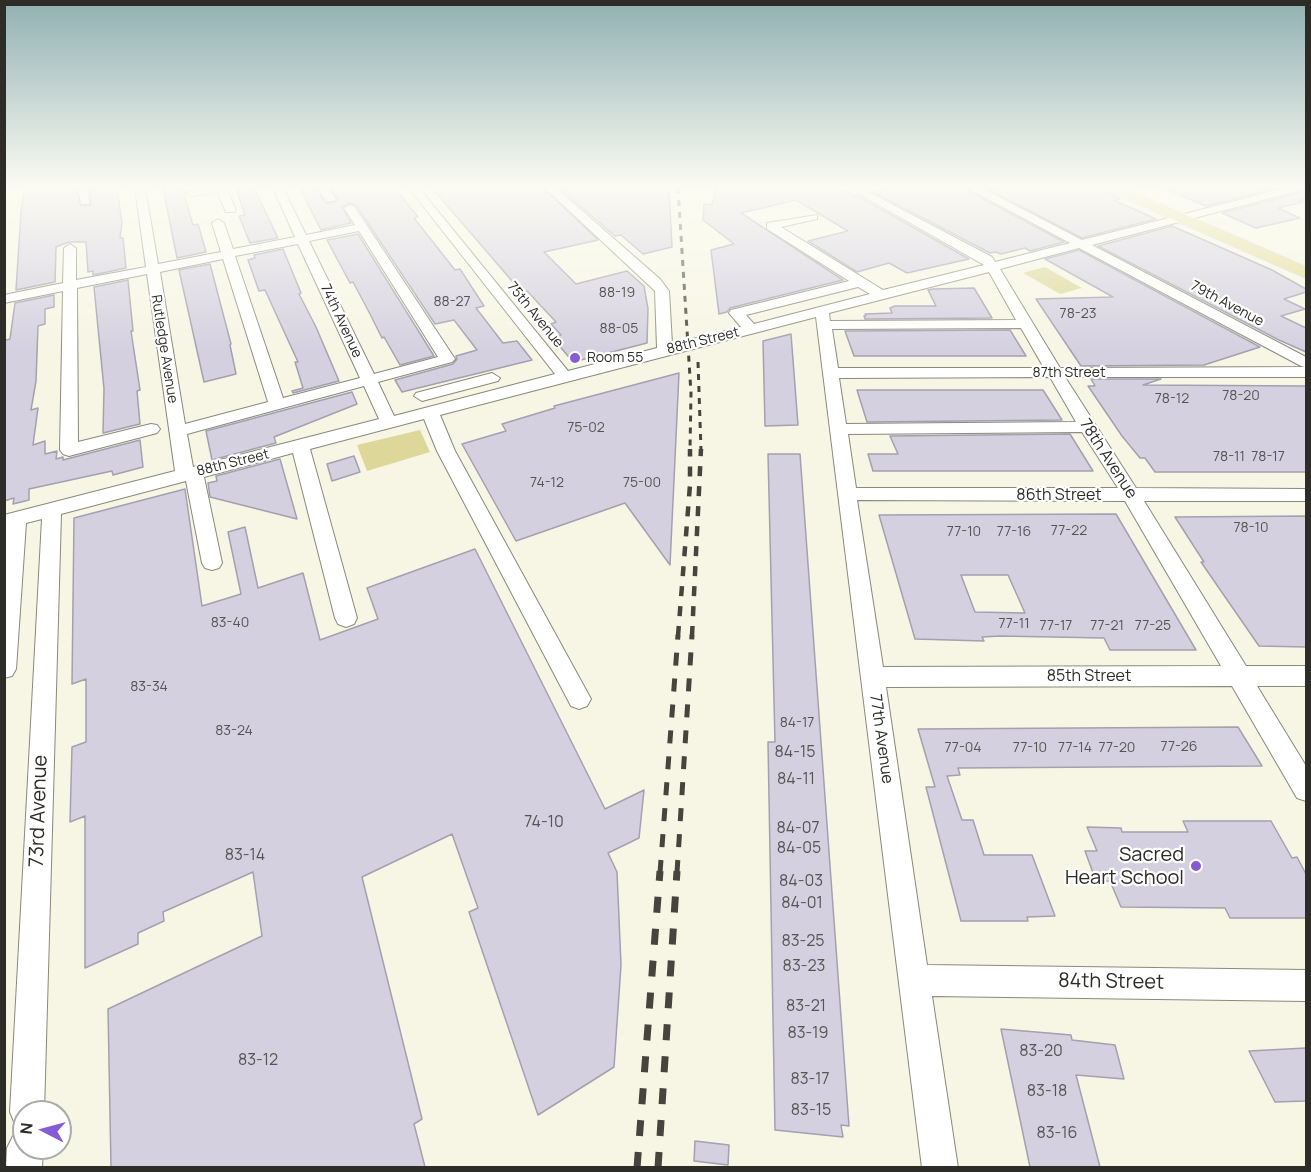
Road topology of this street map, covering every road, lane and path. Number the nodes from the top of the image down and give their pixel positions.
1 (148, 243) edge
2 (226, 243) edge
3 (285, 243) edge
4 (305, 243) edge
5 (373, 243) edge
6 (458, 243) edge
7 (611, 243) edge
8 (799, 243) edge
9 (957, 243) edge
10 (1081, 243) joint
11 (1237, 243) edge
12 (1265, 243) edge
13 (70, 248) dead end
14 (230, 254) junction
15 (1306, 261) edge
16 (992, 266) junction
17 (152, 269) junction
18 (1306, 273) edge
19 (861, 282) junction
20 (70, 286) junction
21 (881, 295) junction
22 (4, 299) edge
23 (819, 310) junction
24 (1026, 324) junction
25 (751, 329) junction
26 (665, 351) junction
27 (1306, 363) edge
28 (1306, 372) edge
29 (831, 373) junction
30 (1056, 373) junction
31 (566, 377) junction
32 (369, 380) junction
33 (494, 395) junction
34 (430, 403) junction
35 (277, 405) junction
36 (389, 423) junction
37 (1087, 427) junction
38 (151, 429) dead end
39 (839, 429) junction
40 (177, 431) junction
41 (300, 446) junction
42 (189, 474) junction
43 (848, 494) junction
44 (1306, 495) edge
45 (1132, 496) junction
46 (52, 510) junction
47 (11, 520) edge
48 (212, 563) dead end
49 (346, 618) dead end
50 (4, 669) edge
51 (1240, 676) junction
52 (1306, 676) edge
53 (872, 677) junction
54 (579, 699) dead end
55 (1306, 789) edge
56 (915, 980) junction
57 (1306, 986) edge
58 (27, 1100) edge
59 (940, 1167) edge

1 - 17 street, Rutledge Avenue
2 - 14 street
3 - 14 street
4 - 32 street, 74th Avenue
5 - 32 street
6 - 31 street, 75th Avenue
7 - 26 street
8 - 19 street
9 - 16 street, 78th Avenue
10 - 16 street, 88th Street
10 - 27 street, 79th Avenue
11 - 18 main road
12 - 15 main road
13 - 20 street
14 - 17 street
14 - 35 street
16 - 21 street, 88th Street
16 - 24 street, 78th Avenue
17 - 20 street
17 - 40 street, Rutledge Avenue
19 - 21 street
19 - 23 street
20 - 22 street
20 - 38 street
21 - 23 street, 88th Street
23 - 24 street
23 - 25 street, 88th Street
23 - 25 street
23 - 29 street, 77th Avenue
24 - 30 street, 78th Avenue
25 - 26 street, 88th Street
26 - 31 street, 88th Street
28 - 30 street, 87th Street
29 - 30 street, 87th Street
29 - 39 street, 77th Avenue
30 - 37 street, 78th Avenue
31 - 33 street, 88th Street
32 - 35 street
32 - 36 street, 74th Avenue
33 - 34 street, 88th Street
33 - 34 street
34 - 36 street, 88th Street
34 - 54 street
35 - 40 street
36 - 41 street, 88th Street
37 - 39 street
37 - 45 street, 78th Avenue
39 - 43 street, 77th Avenue
40 - 42 street, Rutledge Avenue
41 - 42 street, 88th Street
41 - 49 street
42 - 46 street, 88th Street
42 - 48 street, Rutledge Avenue
43 - 45 street, 86th Street
43 - 53 street, 77th Avenue
44 - 45 street, 86th Street
45 - 51 street, 78th Avenue
46 - 47 street, 88th Street
46 - 58 street, 73rd Avenue
47 - 50 street
51 - 52 street, 85th Street
51 - 53 street, 85th Street
51 - 55 street, 78th Avenue
53 - 56 street, 77th Avenue
56 - 57 street, 84th Street
56 - 59 street, 77th Avenue

